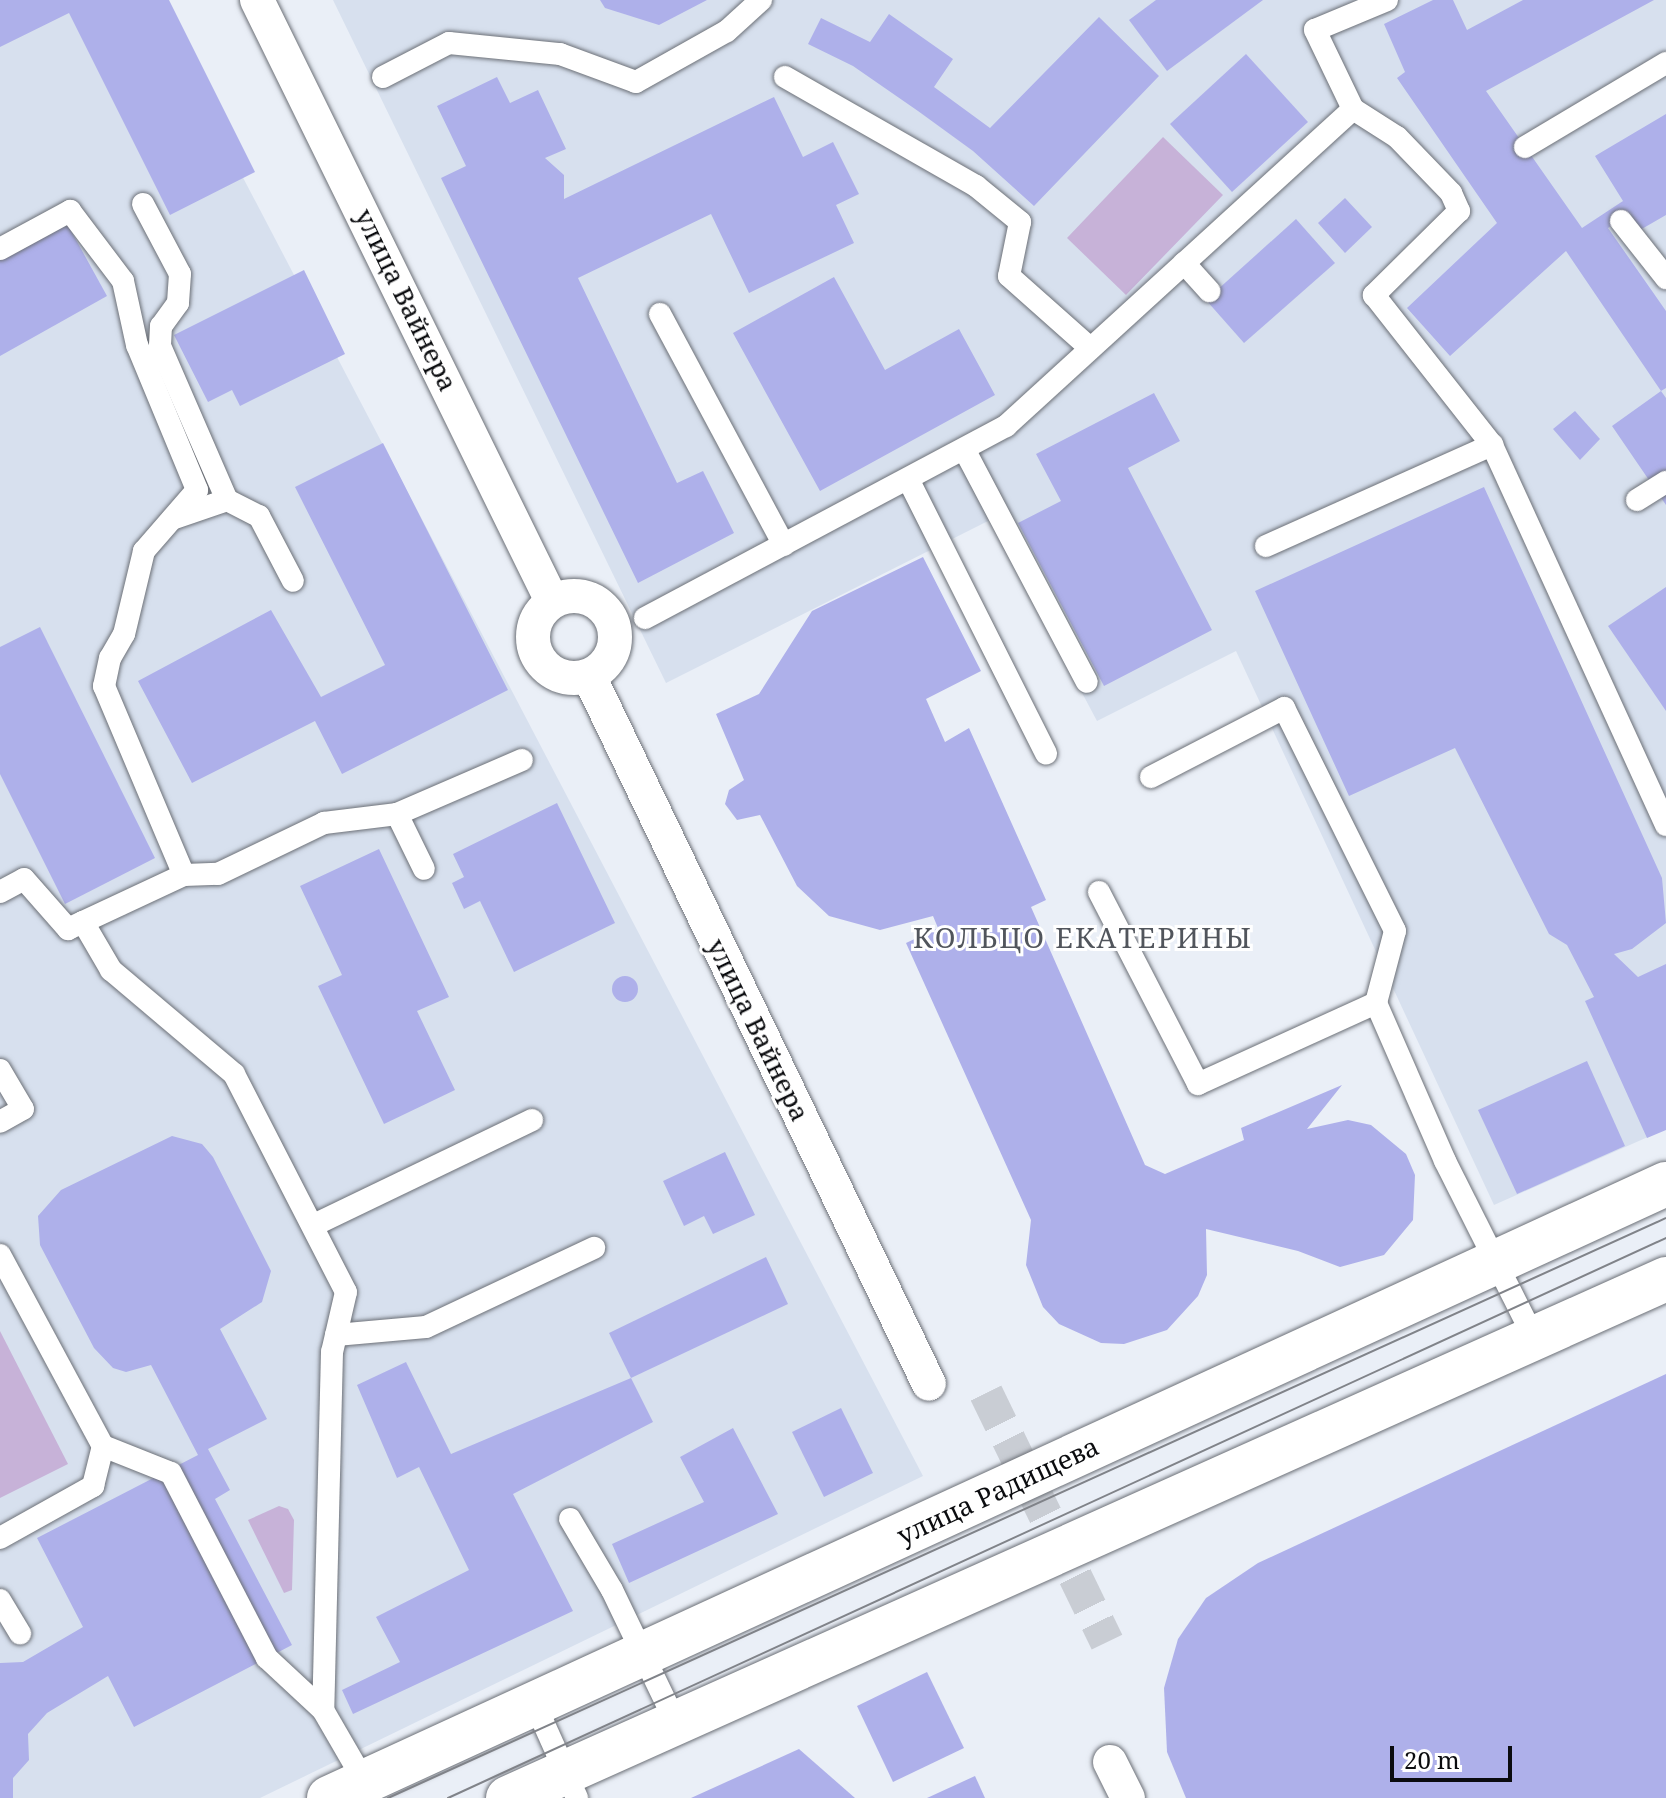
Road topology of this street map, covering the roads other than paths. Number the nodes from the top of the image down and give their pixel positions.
1 (257, 0) edge
2 (761, 0) edge
3 (1387, 0) edge
4 (1666, 63) edge
5 (383, 77) dead end
6 (785, 77) dead end
7 (1353, 109) junction
8 (1525, 147) dead end
9 (143, 204) dead end
10 (1621, 221) dead end
11 (0, 249) edge
12 (1184, 263) junction
13 (1666, 278) edge
14 (1209, 291) dead end
15 (660, 314) dead end
16 (1090, 348) junction
17 (1492, 445) junction
18 (964, 449) junction
19 (909, 481) junction
20 (1666, 482) edge
21 (227, 500) junction
22 (1637, 500) dead end
23 (172, 519) junction
24 (784, 545) junction
25 (1266, 546) dead end
26 (293, 581) dead end
27 (552, 601) junction
28 (645, 618) dead end
29 (589, 676) junction
30 (1087, 682) dead end
31 (1046, 753) dead end
32 (522, 760) dead end
33 (1151, 777) dead end
34 (397, 814) junction
35 (1666, 825) edge
36 (424, 869) dead end
37 (184, 875) junction
38 (0, 892) edge
39 (1099, 892) dead end
40 (83, 922) junction
41 (1376, 1003) junction
42 (0, 1070) edge
43 (532, 1120) dead end
44 (0, 1122) edge
45 (1666, 1184) edge
46 (314, 1225) junction
47 (594, 1248) dead end
48 (0, 1255) edge
49 (1495, 1263) junction
50 (1666, 1279) edge
51 (336, 1335) junction
52 (1533, 1336) junction
53 (929, 1384) dead end
54 (103, 1446) junction
55 (570, 1519) dead end
56 (0, 1538) edge
57 (0, 1600) edge
58 (20, 1633) dead end
59 (640, 1655) junction
60 (535, 1704) junction
61 (323, 1710) junction
62 (675, 1721) junction
63 (1110, 1762) dead end
64 (572, 1785) edge
65 (356, 1793) edge
66 (508, 1798) edge
67 (1128, 1798) edge

1 - 27 street, улица Вайнера
2 - 5 lane
3 - 7 lane
4 - 8 lane
6 - 16 lane
7 - 12 lane
7 - 17 lane
9 - 21 lane
10 - 13 lane
11 - 23 lane
12 - 14 lane
12 - 16 lane
15 - 24 lane
16 - 18 lane
17 - 25 lane
17 - 35 lane
18 - 19 lane
18 - 30 lane
19 - 24 lane
19 - 31 lane
20 - 22 lane
21 - 23 lane
21 - 26 lane
23 - 37 lane
24 - 28 lane
27 - 29 street
27 - 29 street
29 - 53 street, улица Вайнера
32 - 34 lane
33 - 41 lane
34 - 36 lane
34 - 37 lane
37 - 40 lane
38 - 40 lane
39 - 41 lane
40 - 46 lane
41 - 49 lane
42 - 44 lane
43 - 46 lane
45 - 49 street, улица Радищева
46 - 51 lane
47 - 51 lane
48 - 54 lane
49 - 52 lane
49 - 59 street, улица Радищева
50 - 52 street
51 - 61 lane
52 - 62 street
54 - 56 lane
54 - 61 lane
55 - 59 lane
57 - 58 lane
59 - 60 street, улица Радищева
59 - 62 lane
60 - 64 lane
60 - 65 street, улица Радищева
61 - 65 lane
62 - 64 street
63 - 67 street
64 - 66 street

